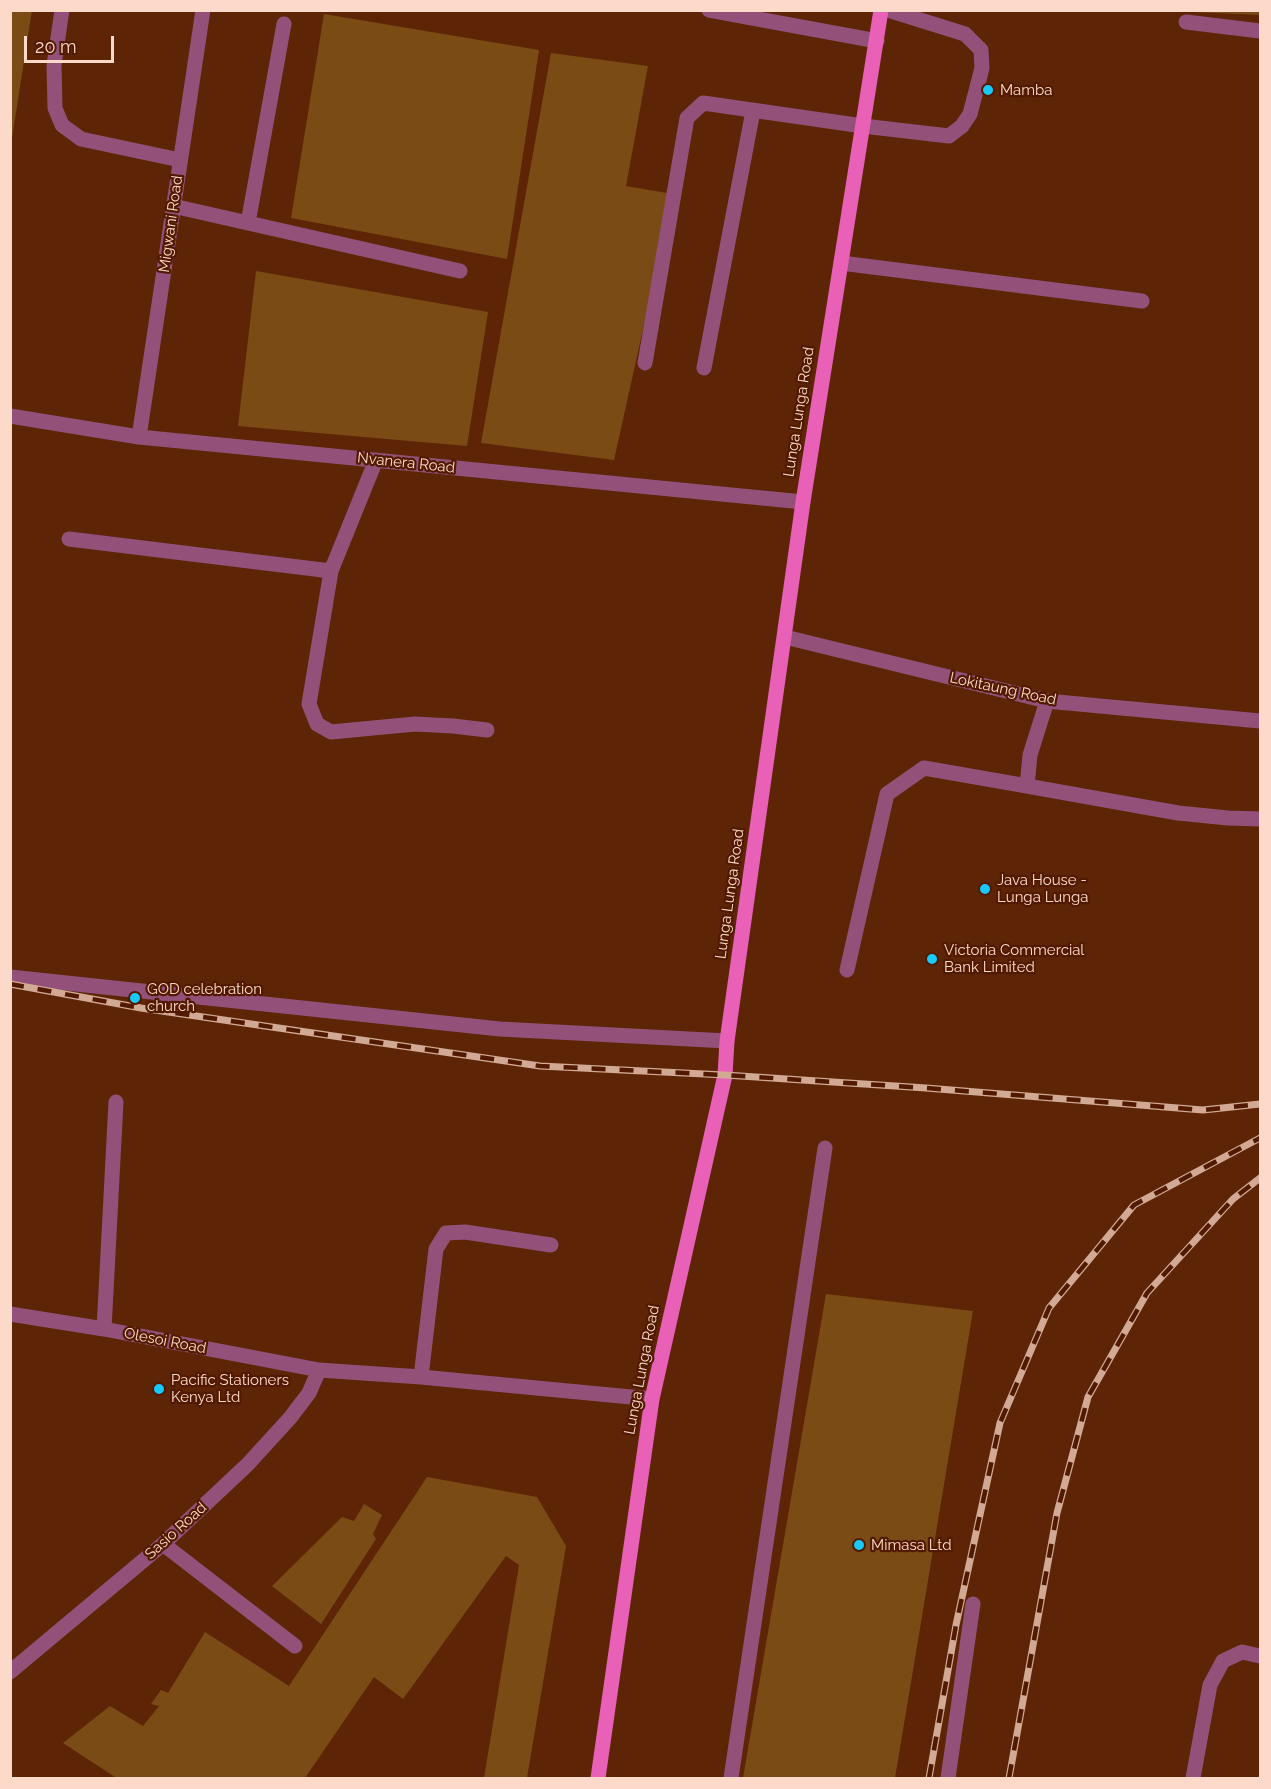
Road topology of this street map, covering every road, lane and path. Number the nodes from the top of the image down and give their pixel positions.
1 (62, 10) edge
2 (203, 10) edge
3 (709, 10) edge
4 (881, 10) edge
5 (888, 10) edge
6 (1186, 22) dead end
7 (284, 24) dead end
8 (1260, 32) edge
9 (877, 41) junction
10 (753, 111) junction
11 (863, 126) junction
12 (180, 160) junction
13 (174, 206) junction
14 (248, 223) junction
15 (841, 264) junction
16 (460, 271) dead end
17 (1142, 301) dead end
18 (645, 363) dead end
19 (704, 368) dead end
20 (10, 416) edge
21 (139, 437) junction
22 (376, 460) junction
23 (803, 501) junction
24 (69, 539) dead end
25 (331, 571) junction
26 (785, 637) junction
27 (1047, 701) junction
28 (1260, 721) edge
29 (487, 730) dead end
30 (1027, 786) junction
31 (1260, 819) edge
32 (847, 970) dead end
33 (10, 977) edge
34 (727, 1041) junction
35 (116, 1102) dead end
36 (825, 1148) dead end
37 (551, 1245) dead end
38 (10, 1314) edge
39 (104, 1329) junction
40 (319, 1371) junction
41 (421, 1377) junction
42 (652, 1399) junction
43 (163, 1544) junction
44 (973, 1604) dead end
45 (295, 1646) dead end
46 (1260, 1656) edge
47 (10, 1672) edge
48 (598, 1779) edge
49 (731, 1779) edge
50 (948, 1779) edge
51 (1193, 1779) edge

1 - 12 street
2 - 12 street, Migwani Road
3 - 9 street
4 - 9 main road, Lunga Lunga Road
5 - 11 street
6 - 8 street
7 - 14 street
9 - 11 main road, Lunga Lunga Road
10 - 11 street
10 - 18 street
10 - 19 street
11 - 15 main road, Lunga Lunga Road
12 - 13 street, Migwani Road
13 - 14 street
13 - 21 street, Migwani Road
14 - 16 street
15 - 17 street
15 - 23 main road, Lunga Lunga Road
20 - 21 street, Nvanera Road
21 - 22 street, Nvanera Road
22 - 23 street, Nvanera Road
22 - 25 street
23 - 26 main road, Lunga Lunga Road
24 - 25 street
25 - 29 street
26 - 27 street, Lokitaung Road
26 - 34 main road, Lunga Lunga Road
27 - 28 street, Lokitaung Road
27 - 30 street
30 - 31 street
30 - 32 street
33 - 34 street
34 - 42 main road, Lunga Lunga Road
35 - 39 street
36 - 49 street
37 - 41 street
38 - 39 street, Olesoi Road
39 - 40 street, Olesoi Road
40 - 41 street, Olesoi Road
40 - 43 street, Sasio Road
41 - 42 street, Olesoi Road
42 - 48 main road, Lunga Lunga Road
43 - 45 street
43 - 47 street, Sasio Road
44 - 50 street
46 - 51 street

